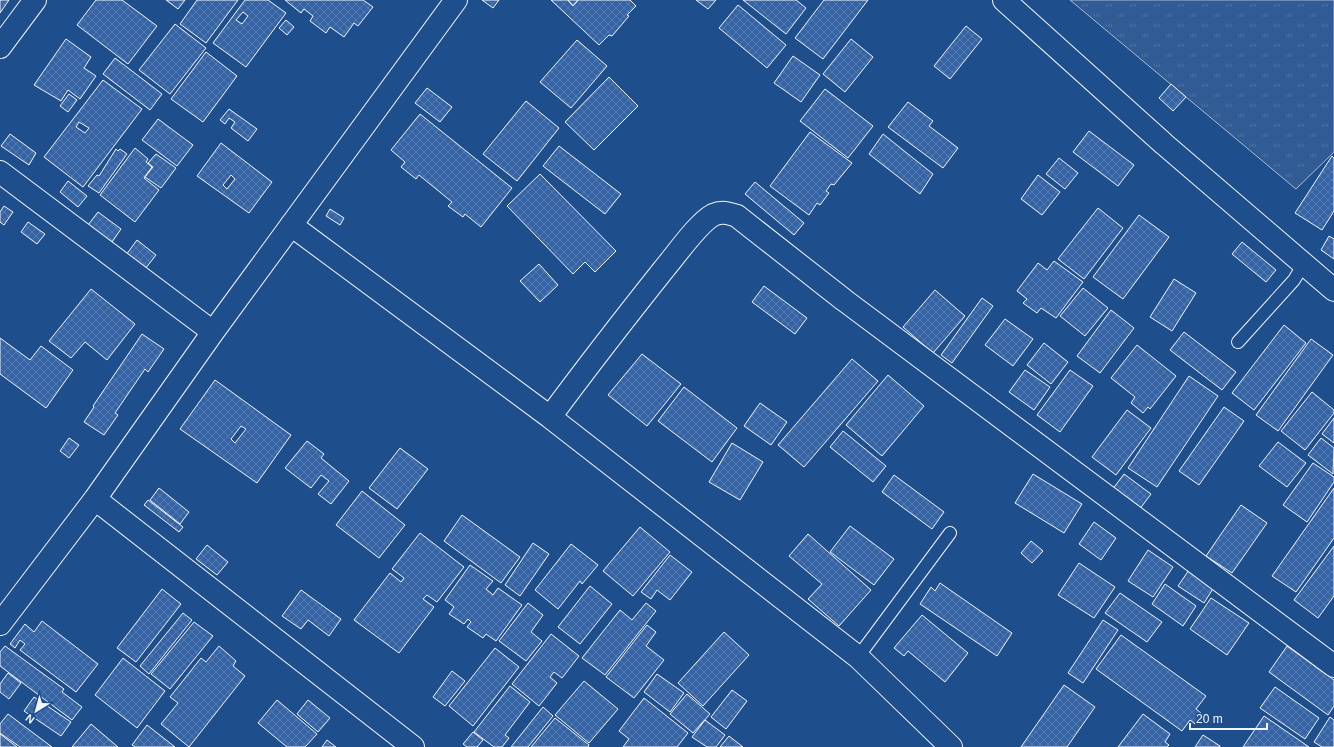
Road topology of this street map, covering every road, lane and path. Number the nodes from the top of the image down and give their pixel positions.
1 (35, 0) edge
2 (456, 0) edge
3 (1004, 0) edge
4 (0, 47) edge
5 (0, 172) edge
6 (292, 225) junction
7 (1303, 265) junction
8 (1334, 290) edge
9 (213, 332) junction
10 (1238, 342) dead end
11 (550, 417) junction
12 (94, 499) junction
13 (950, 534) dead end
14 (0, 624) edge
15 (858, 657) junction
16 (1334, 666) edge
17 (413, 747) edge
18 (951, 747) edge

1 - 4 street
2 - 6 street
3 - 7 street
5 - 9 street
6 - 9 street
6 - 11 street
7 - 8 street
7 - 10 lane
9 - 12 street
11 - 15 street
11 - 16 street
12 - 14 street
12 - 17 street
13 - 15 lane
15 - 18 street

